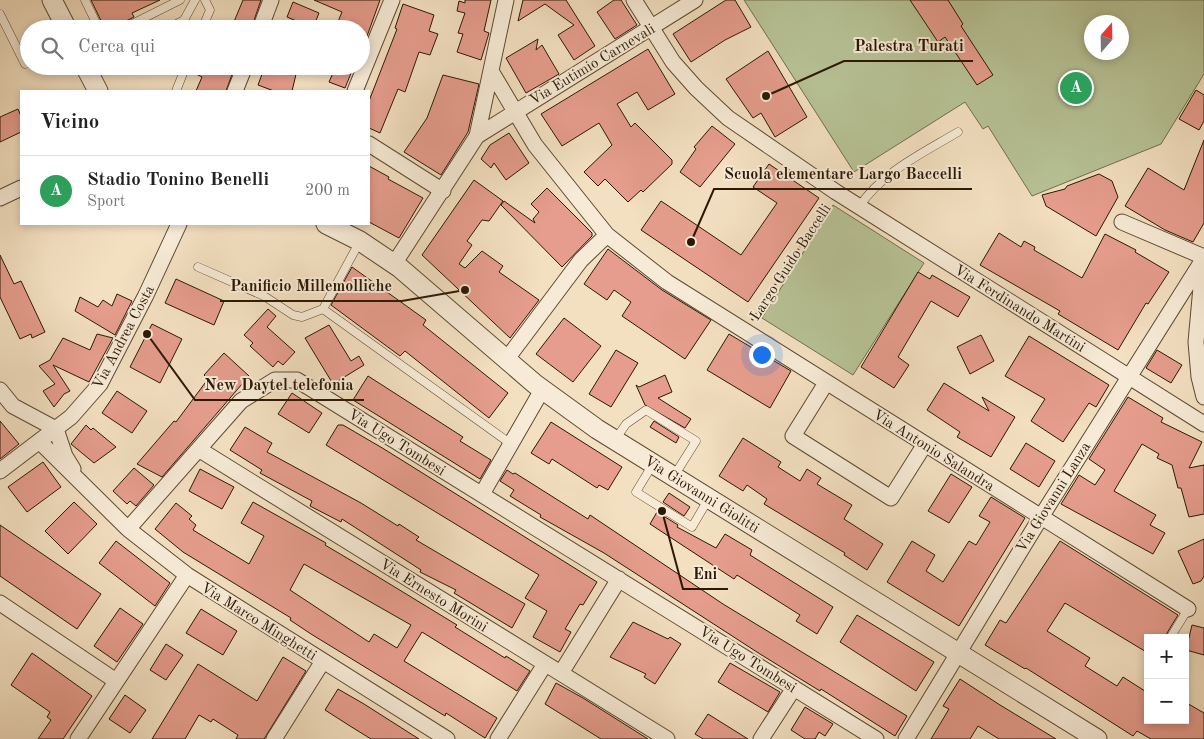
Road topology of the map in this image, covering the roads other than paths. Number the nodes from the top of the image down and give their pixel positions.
1 (52, 0) edge
2 (85, 0) edge
3 (180, 0) edge
4 (195, 0) edge
5 (205, 0) edge
6 (271, 0) edge
7 (392, 0) edge
8 (506, 0) edge
9 (634, 0) edge
10 (695, 0) edge
11 (0, 14) edge
12 (62, 20) edge
13 (95, 20) edge
14 (140, 20) edge
15 (184, 20) edge
16 (206, 20) edge
17 (263, 20) edge
18 (651, 28) junction
19 (20, 54) edge
20 (370, 54) edge
21 (491, 71) junction
22 (91, 75) edge
23 (182, 75) edge
24 (241, 75) edge
25 (362, 75) edge
26 (98, 90) edge
27 (176, 90) edge
28 (235, 90) edge
29 (355, 90) edge
30 (514, 112) junction
31 (958, 132) dead end
32 (478, 136) junction
33 (370, 145) edge
34 (20, 188) edge
35 (443, 191) junction
36 (0, 198) edge
37 (860, 207) junction
38 (1122, 222) dead end
39 (179, 225) edge
40 (328, 225) edge
41 (607, 235) junction
42 (360, 241) junction
43 (1204, 259) edge
44 (394, 264) junction
45 (198, 267) dead end
46 (322, 309) junction
47 (506, 360) junction
48 (1128, 377) junction
49 (826, 383) junction
50 (0, 390) edge
51 (542, 390) junction
52 (1204, 397) edge
53 (1204, 424) edge
54 (56, 429) junction
55 (615, 440) junction
56 (40, 442) junction
57 (511, 444) junction
58 (925, 444) junction
59 (200, 450) junction
60 (653, 464) junction
61 (0, 471) edge
62 (674, 476) junction
63 (82, 486) junction
64 (482, 494) junction
65 (709, 498) junction
66 (1041, 517) junction
67 (128, 529) junction
68 (187, 576) junction
69 (619, 579) junction
70 (0, 603) edge
71 (1188, 609) joint
72 (1172, 634) edge
73 (958, 653) junction
74 (323, 661) junction
75 (545, 664) junction
76 (561, 672) junction
77 (116, 681) junction
78 (794, 688) junction
79 (78, 739) edge
80 (274, 739) edge
81 (447, 739) edge
82 (498, 739) edge
83 (667, 739) edge
84 (761, 739) edge
85 (876, 739) edge
86 (906, 739) edge
87 (1097, 739) edge

1 - 12 street
2 - 13 lane
3 - 14 lane
4 - 15 lane
5 - 16 lane
6 - 17 street
7 - 20 street
8 - 21 street
9 - 18 street, Via Ferdinando Martini
10 - 18 street, Via Eutimio Carnevali
11 - 19 lane
18 - 30 street, Via Eutimio Carnevali
18 - 37 street, Via Ferdinando Martini
21 - 30 street, Via Antonio Salandra
21 - 32 street
22 - 26 street
23 - 27 lane
24 - 28 street
25 - 29 street
30 - 32 street, Via Eutimio Carnevali
30 - 41 street, Via Antonio Salandra
31 - 37 lane
32 - 35 street
33 - 35 street
34 - 36 street
35 - 44 street
37 - 48 street, Via Ferdinando Martini
38 - 43 street
39 - 54 street, Via Andrea Costa
40 - 42 street, Via Giovanni Giolitti
41 - 47 street
41 - 49 street, Via Antonio Salandra
42 - 44 street, Via Giovanni Giolitti
42 - 46 lane
43 - 48 street, Via Giovanni Lanza
43 - 52 street
44 - 47 street, Via Giovanni Giolitti
45 - 46 lane
46 - 57 lane
47 - 51 street, Via Giovanni Giolitti
48 - 53 street, Via Ferdinando Martini
48 - 66 street, Via Giovanni Lanza
49 - 58 street, Via Antonio Salandra
49 - 58 street
50 - 54 street
51 - 55 street, Via Giovanni Giolitti
51 - 57 street
54 - 56 street, Via Andrea Costa
54 - 63 street, Via Marco Minghetti
55 - 60 street, Via Giovanni Giolitti
55 - 62 lane
56 - 61 street, Via Andrea Costa
56 - 63 street, Via Marco Minghetti
57 - 64 street
58 - 66 street, Via Antonio Salandra
59 - 64 street, Via Ugo Tombesi
59 - 67 street, Via Ugo Tombesi
59 - 75 street, Via Ernesto Morini
60 - 62 street, Via Giovanni Giolitti
60 - 65 lane
62 - 65 street, Via Giovanni Giolitti
63 - 67 street, Via Marco Minghetti
64 - 69 street, Via Ugo Tombesi
65 - 73 street, Via Giovanni Giolitti
66 - 71 street, Via Antonio Salandra
66 - 73 street, Via Giovanni Lanza
67 - 68 street, Via Marco Minghetti
68 - 74 street, Via Marco Minghetti
68 - 77 street
69 - 76 street
69 - 78 street, Via Ugo Tombesi
70 - 77 street
71 - 72 lane
73 - 86 street, Via Giovanni Lanza
73 - 87 street, Via Giovanni Giolitti
74 - 80 street
74 - 81 street, Via Marco Minghetti
75 - 76 street, Via Ernesto Morini
75 - 82 street
76 - 83 street, Via Ernesto Morini
77 - 79 street
78 - 84 street
78 - 85 street, Via Ugo Tombesi

